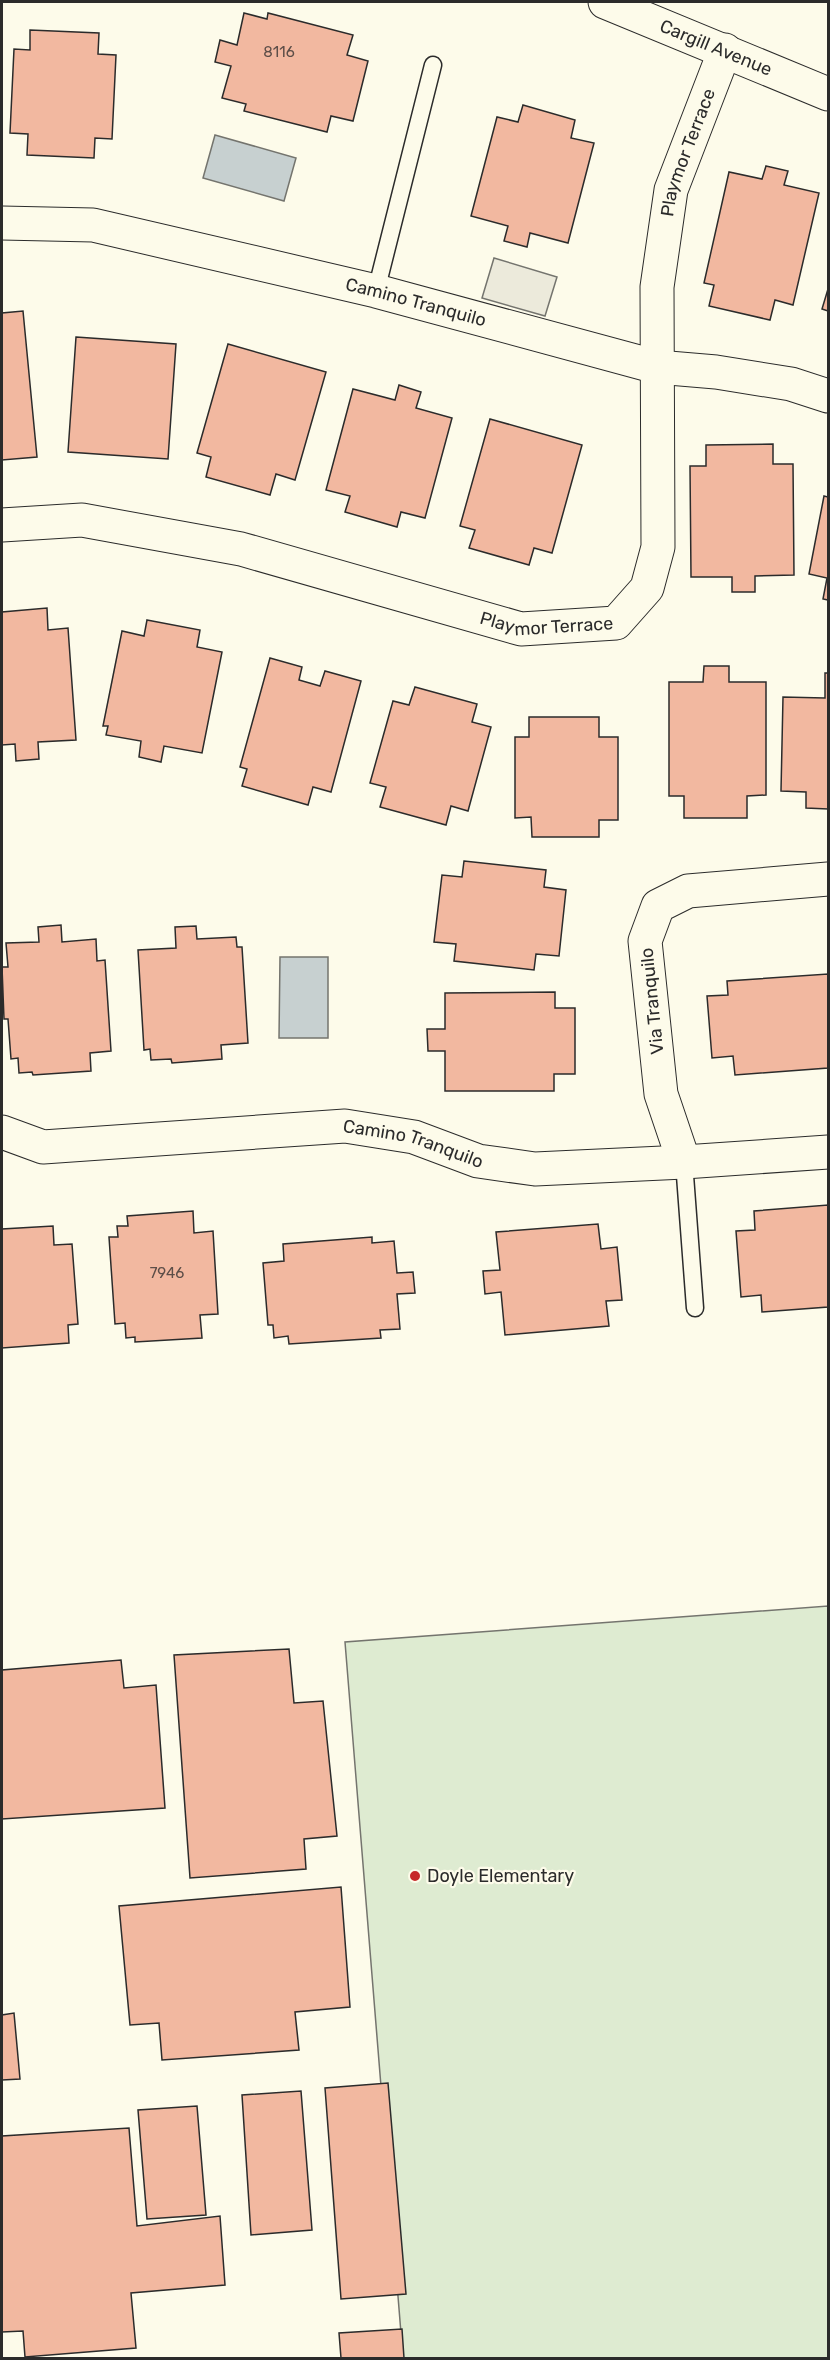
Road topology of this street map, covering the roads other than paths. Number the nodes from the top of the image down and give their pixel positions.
1 (605, 2) edge
2 (725, 50) junction
3 (433, 65) dead end
4 (828, 94) edge
5 (2, 223) edge
6 (376, 291) junction
7 (657, 367) junction
8 (828, 396) edge
9 (2, 525) edge
10 (828, 879) edge
11 (2, 1132) edge
12 (828, 1152) edge
13 (684, 1162) junction
14 (695, 1308) dead end

1 - 2 street, Cargill Avenue
2 - 4 street, Cargill Avenue
2 - 7 street, Playmor Terrace
3 - 6 lane
5 - 6 street, Camino Tranquilo
6 - 7 street, Camino Tranquilo
7 - 8 street, Camino Tranquilo
7 - 9 street, Playmor Terrace
10 - 13 street, Via Tranquilo
11 - 13 street, Camino Tranquilo
12 - 13 street, Camino Tranquilo
13 - 14 lane

